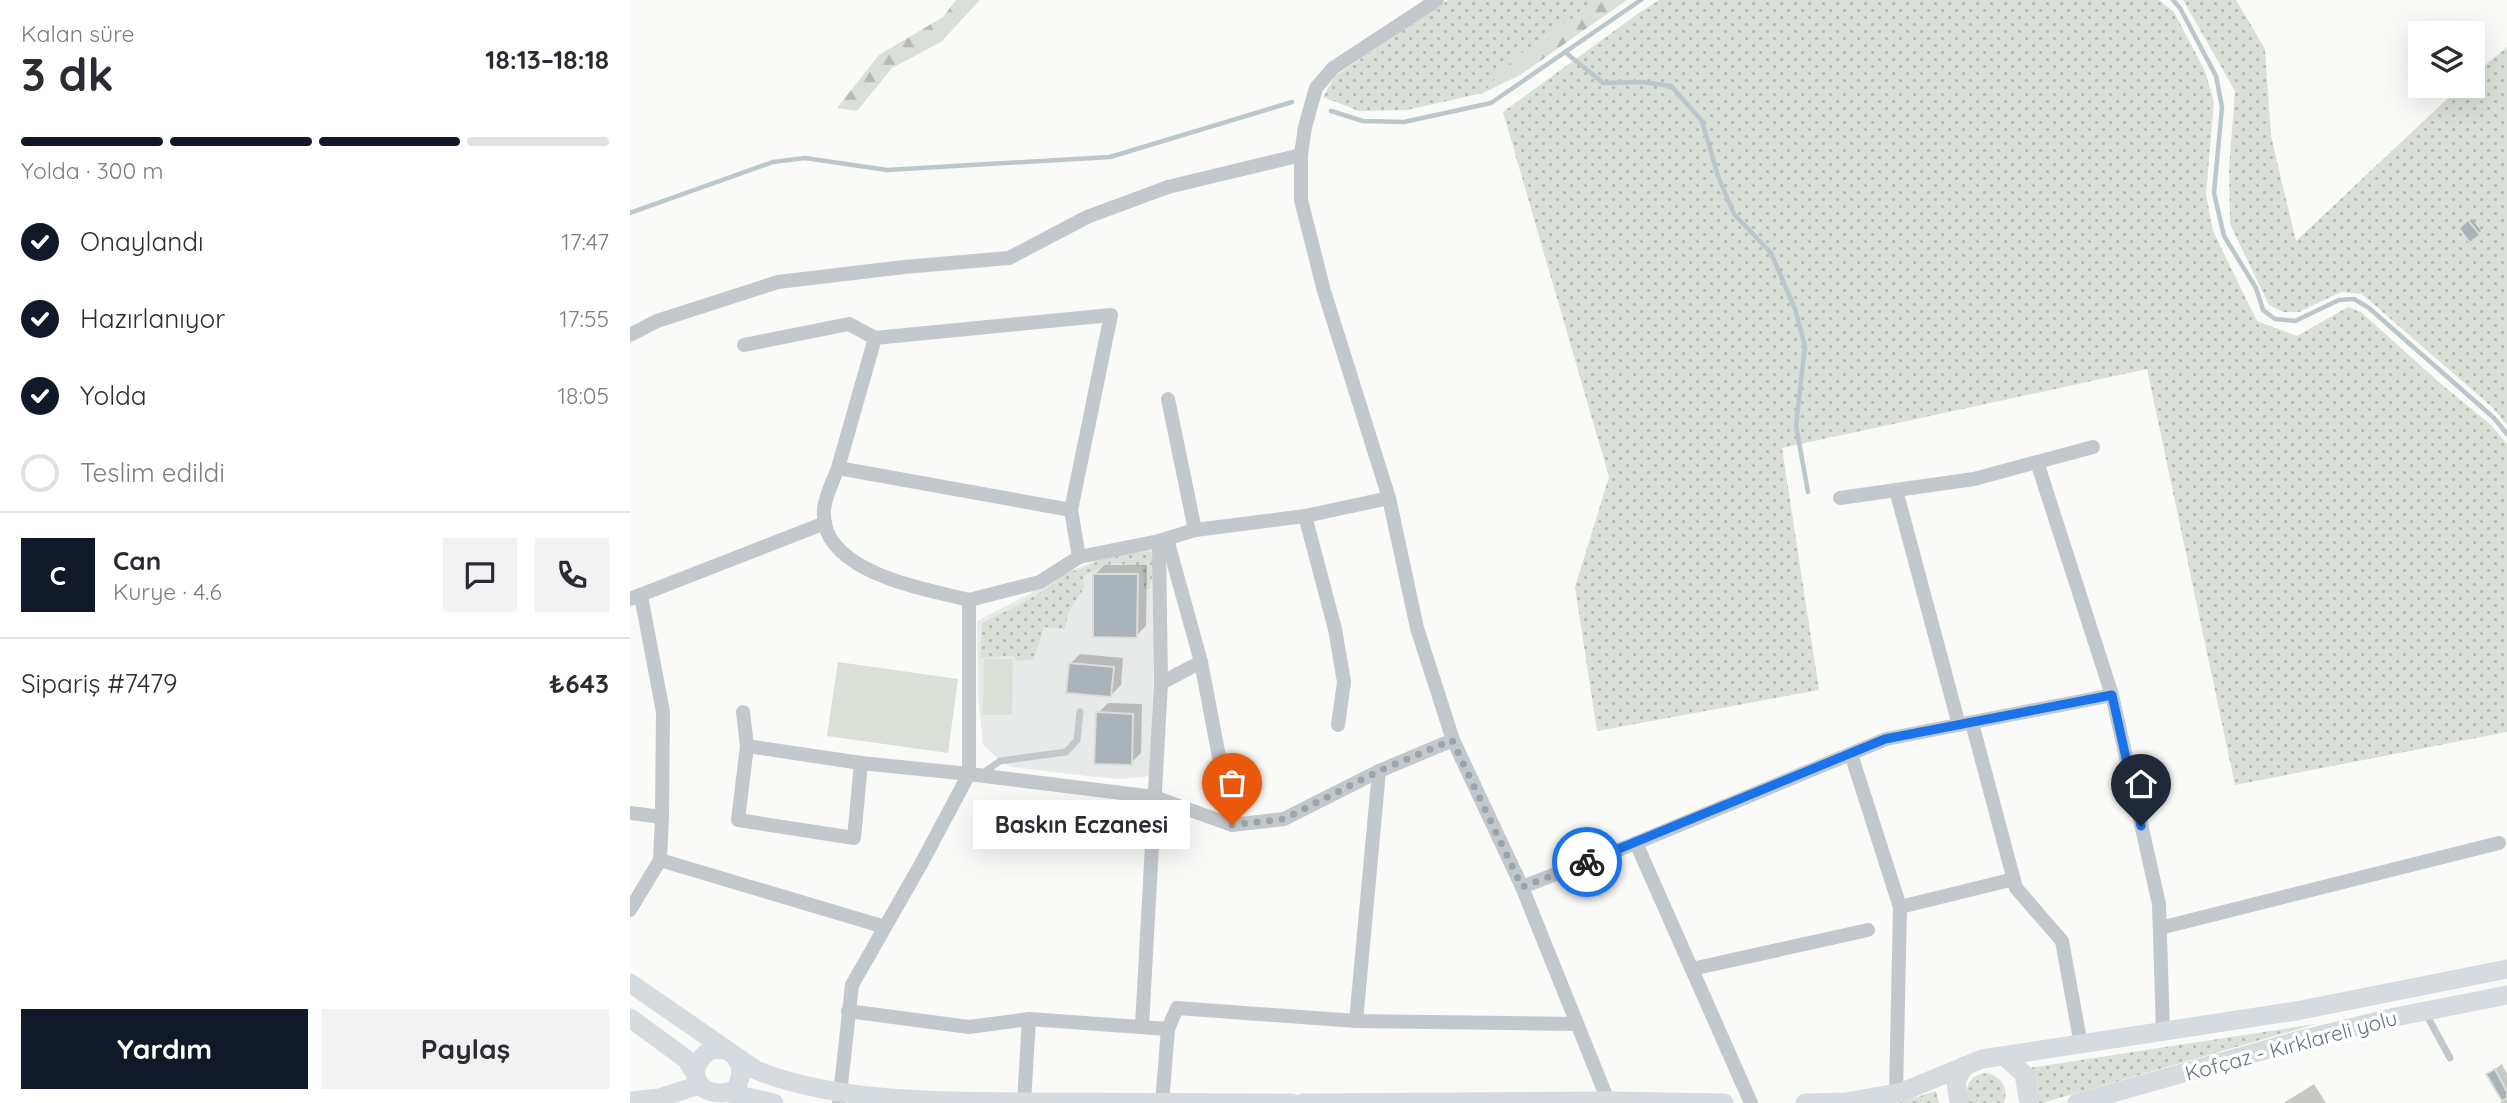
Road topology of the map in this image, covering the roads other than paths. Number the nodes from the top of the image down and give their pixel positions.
1 (1437, 0) edge
2 (1301, 155) junction
3 (630, 335) edge
4 (876, 338) junction
5 (744, 345) dead end
6 (1168, 399) dead end
7 (2093, 447) dead end
8 (2037, 462) junction
9 (838, 468) junction
10 (1896, 490) junction
11 (1389, 498) junction
12 (1840, 498) dead end
13 (1071, 510) junction
14 (1305, 516) junction
15 (825, 523) junction
16 (1195, 530) junction
17 (1163, 540) junction
18 (1079, 556) junction
19 (636, 597) edge
20 (969, 600) junction
21 (1201, 662) junction
22 (1161, 683) junction
23 (2112, 695) junction
24 (743, 712) dead end
25 (1080, 712) dead end
26 (1966, 724) junction
27 (1338, 725) dead end
28 (1452, 740) junction
29 (747, 746) junction
30 (1851, 754) junction
31 (861, 763) junction
32 (1379, 771) junction
33 (974, 774) junction
34 (1154, 797) junction
35 (630, 813) edge
36 (662, 817) junction
37 (1232, 825) junction
38 (1636, 843) junction
39 (2498, 843) dead end
40 (660, 860) junction
41 (2014, 878) junction
42 (1522, 887) junction
43 (1900, 907) junction
44 (630, 910) edge
45 (885, 927) junction
46 (2160, 928) junction
47 (1868, 930) dead end
48 (2507, 969) edge
49 (1692, 970) junction
50 (630, 983) edge
51 (2507, 995) edge
52 (848, 1011) junction
53 (2425, 1011) junction
54 (630, 1018) edge
55 (1029, 1019) junction
56 (1356, 1021) junction
57 (1577, 1024) junction
58 (1142, 1026) junction
59 (1168, 1029) junction
60 (2163, 1032) junction
61 (2081, 1045) junction
62 (731, 1054) junction
63 (2004, 1056) junction
64 (2450, 1058) dead end
65 (1973, 1062) junction
66 (697, 1079) junction
67 (729, 1093) junction
68 (1896, 1093) junction
69 (839, 1098) edge
70 (639, 1101) edge
71 (751, 1101) edge
72 (1024, 1102) edge
73 (1609, 1102) edge
74 (774, 1103) edge
75 (1162, 1103) edge
76 (1292, 1103) edge
77 (1303, 1103) edge
78 (1724, 1103) edge
79 (1751, 1103) edge
80 (1805, 1103) edge
81 (1959, 1103) edge
82 (2029, 1103) edge
83 (2077, 1103) edge

1 - 2 street
2 - 3 street
2 - 11 street
4 - 5 street
4 - 9 street
4 - 13 street
6 - 16 street
7 - 8 street
8 - 10 street
8 - 23 street
9 - 13 street
9 - 15 street
10 - 12 street
10 - 26 street
11 - 14 street
11 - 28 street
13 - 18 street
14 - 16 street
14 - 27 street
15 - 19 street
15 - 20 street
16 - 17 street
17 - 18 street
17 - 21 street
17 - 22 street
18 - 20 street
19 - 36 street
20 - 33 street
21 - 22 street
21 - 37 street
22 - 34 street
23 - 26 street
23 - 46 street
24 - 29 street
25 - 33 lane
26 - 30 street
26 - 41 street
28 - 32 street
28 - 42 street
29 - 31 street
29 - 31 street
30 - 38 street
30 - 43 street
31 - 33 street
32 - 37 street
32 - 56 street
33 - 34 street
33 - 45 street
34 - 37 street
34 - 58 street
35 - 36 street
36 - 40 street
38 - 42 street
38 - 49 street
39 - 46 street
40 - 44 street
40 - 45 street
41 - 43 street
41 - 61 street
42 - 57 street
43 - 68 street
45 - 52 street
46 - 60 street
47 - 49 street
48 - 60 main road
49 - 79 street
50 - 62 main road
51 - 53 main road, Kofçaz - Kırklareli yolu
52 - 55 street
52 - 69 street
53 - 64 lane
53 - 83 main road, Kofçaz - Kırklareli yolu
54 - 66 main road
55 - 58 street
55 - 72 street
56 - 57 street
56 - 59 street
57 - 73 street
58 - 59 street
59 - 75 street
60 - 61 main road
61 - 63 main road
62 - 66 main road
62 - 67 main road
62 - 69 main road
63 - 65 main road
63 - 82 main road
65 - 68 main road
65 - 81 main road
66 - 67 main road
66 - 70 main road
67 - 71 main road
68 - 80 main road
69 - 72 main road
71 - 74 main road
72 - 75 main road
73 - 77 main road
73 - 78 main road
75 - 76 main road

